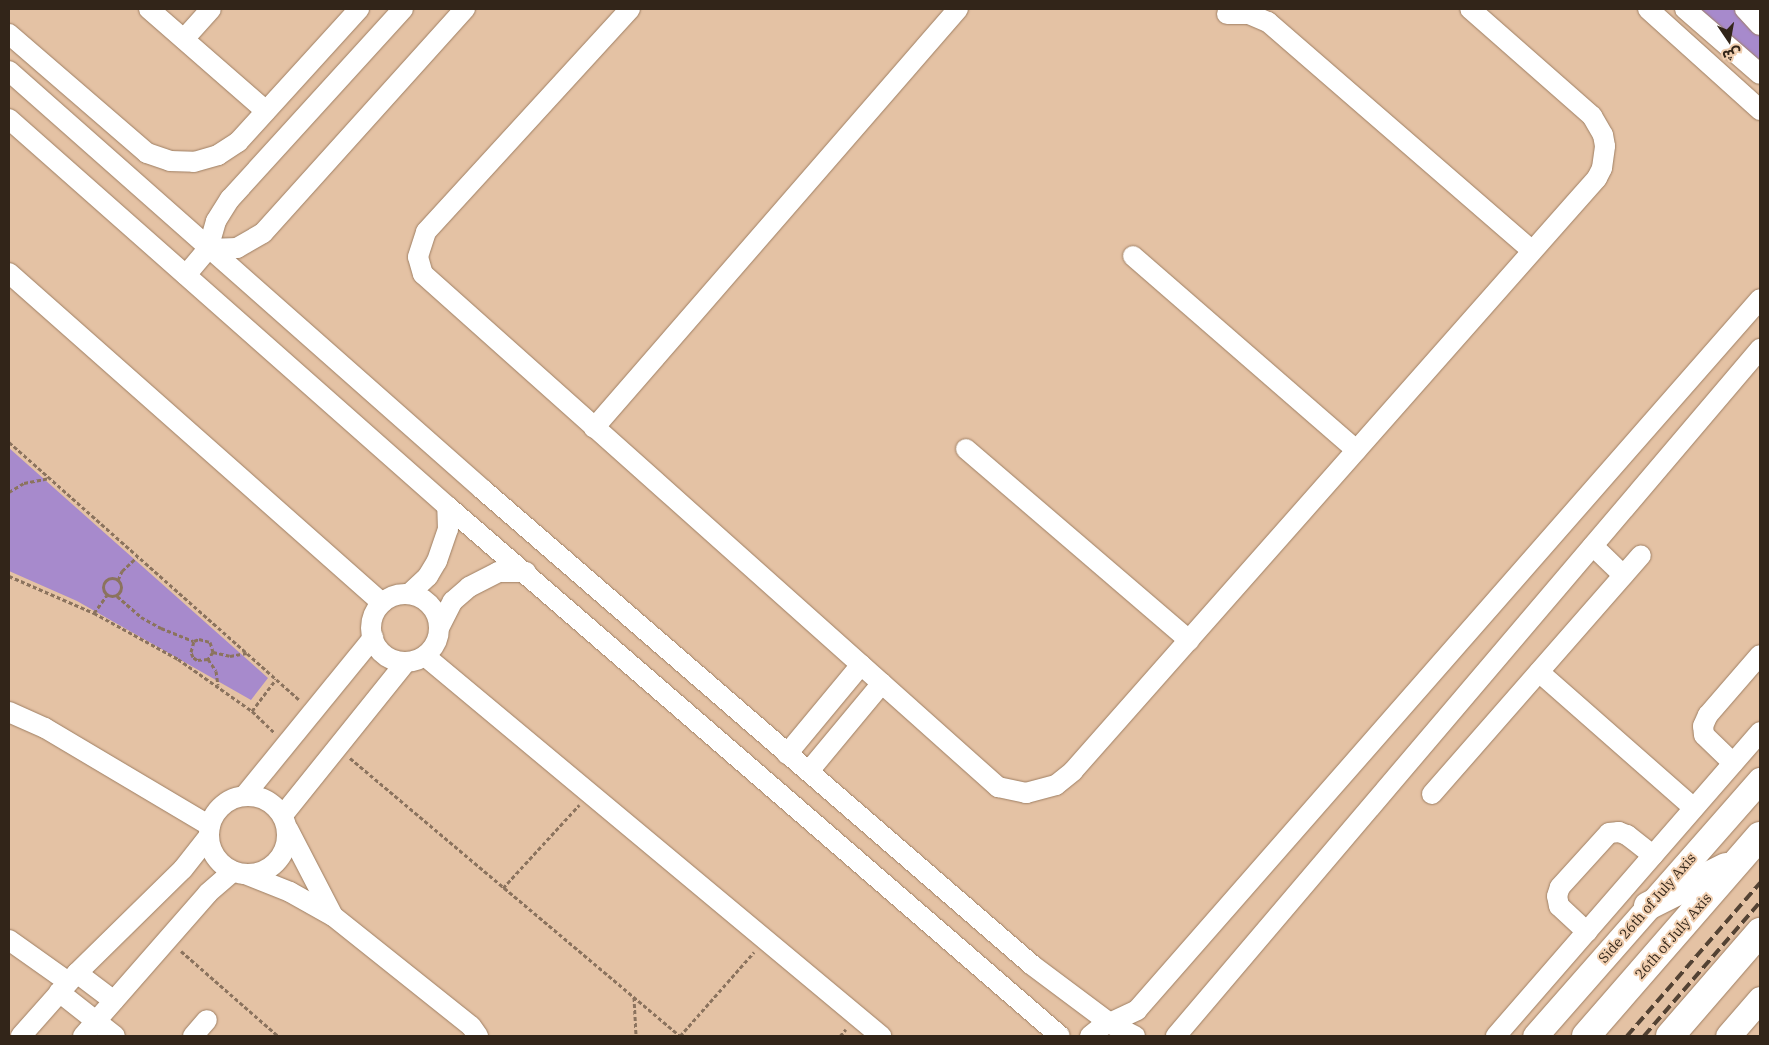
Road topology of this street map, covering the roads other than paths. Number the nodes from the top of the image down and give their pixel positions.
1 (150, 9) edge
2 (211, 9) edge
3 (359, 9) edge
4 (403, 9) edge
5 (465, 9) edge
6 (630, 9) edge
7 (1648, 9) edge
8 (1745, 9) edge
9 (956, 10) edge
10 (1479, 11) edge
11 (1695, 13) edge
12 (1227, 14) dead end
13 (1760, 25) edge
14 (9, 34) edge
15 (184, 39) junction
16 (9, 71) edge
17 (1760, 74) edge
18 (1760, 110) edge
19 (266, 111) junction
20 (9, 118) edge
21 (208, 248) junction
22 (1532, 251) junction
23 (1133, 256) dead end
24 (9, 273) edge
25 (186, 275) junction
26 (1760, 299) edge
27 (1760, 350) edge
28 (594, 428) junction
29 (966, 449) dead end
30 (1356, 450) junction
31 (447, 506) junction
32 (1593, 546) junction
33 (1641, 554) dead end
34 (526, 572) junction
35 (1623, 575) junction
36 (410, 594) junction
37 (382, 603) junction
38 (440, 626) junction
39 (372, 638) junction
40 (1189, 640) junction
41 (1760, 655) edge
42 (425, 656) junction
43 (405, 662) junction
44 (861, 665) junction
45 (1539, 672) junction
46 (882, 683) junction
47 (9, 712) edge
48 (1760, 732) edge
49 (787, 754) junction
50 (1733, 763) junction
51 (809, 771) junction
52 (1760, 780) edge
53 (1432, 794) dead end
54 (245, 795) junction
55 (1694, 808) junction
56 (285, 822) junction
57 (209, 831) junction
58 (1760, 836) edge
59 (1653, 855) junction
60 (1738, 861) junction
61 (239, 873) junction
62 (1648, 906) junction
63 (333, 916) junction
64 (1586, 932) junction
65 (1760, 932) edge
66 (9, 940) edge
67 (68, 982) junction
68 (1760, 999) edge
69 (114, 1001) junction
70 (207, 1020) dead end
71 (97, 1021) junction
72 (1111, 1024) junction
73 (21, 1036) edge
74 (83, 1036) edge
75 (115, 1036) edge
76 (193, 1036) edge
77 (478, 1036) edge
78 (881, 1036) edge
79 (1060, 1036) edge
80 (1090, 1036) edge
81 (1135, 1036) edge
82 (1176, 1036) edge
83 (1496, 1036) edge
84 (1536, 1036) edge
85 (1586, 1036) edge
86 (1670, 1036) edge
87 (1728, 1036) edge

1 - 15 street
2 - 15 street
3 - 19 street
4 - 21 street
5 - 21 street
6 - 28 street
7 - 18 street
8 - 13 street
9 - 28 street
10 - 22 street
11 - 17 street
12 - 22 street
14 - 19 street
15 - 19 street
16 - 21 street
20 - 25 street
21 - 25 street
21 - 49 street
22 - 30 street
23 - 30 street
24 - 37 street
25 - 31 street
26 - 72 street
27 - 32 street
28 - 44 street
29 - 40 street
30 - 40 street
31 - 34 street
31 - 36 street
32 - 35 street
32 - 82 street
33 - 35 street
34 - 38 street
34 - 79 street
35 - 45 street
36 - 37 street
36 - 38 street
37 - 39 street
38 - 42 street
39 - 43 street
39 - 54 street
40 - 46 street
41 - 50 street
42 - 43 street
42 - 78 street
43 - 56 street
44 - 46 street
44 - 49 street
45 - 53 street
45 - 55 street
46 - 51 street
47 - 57 street
48 - 50 street
49 - 51 street
50 - 55 street
51 - 72 street
52 - 62 main road, Side 26th of July Axis
54 - 56 street
54 - 57 street
55 - 59 street
56 - 61 street
56 - 63 street
57 - 61 street
57 - 67 street
58 - 60 highway, 26th of July Axis
59 - 64 street
59 - 64 street
60 - 62 highway
60 - 85 highway, 26th of July Axis
61 - 63 street
61 - 69 street
62 - 84 main road, Side 26th of July Axis
63 - 77 street
64 - 83 street
65 - 86 highway
66 - 67 street
67 - 69 street
67 - 71 street
67 - 73 street
68 - 87 main road
69 - 71 street
70 - 76 street
71 - 74 street
71 - 75 street
72 - 80 street
72 - 81 street

